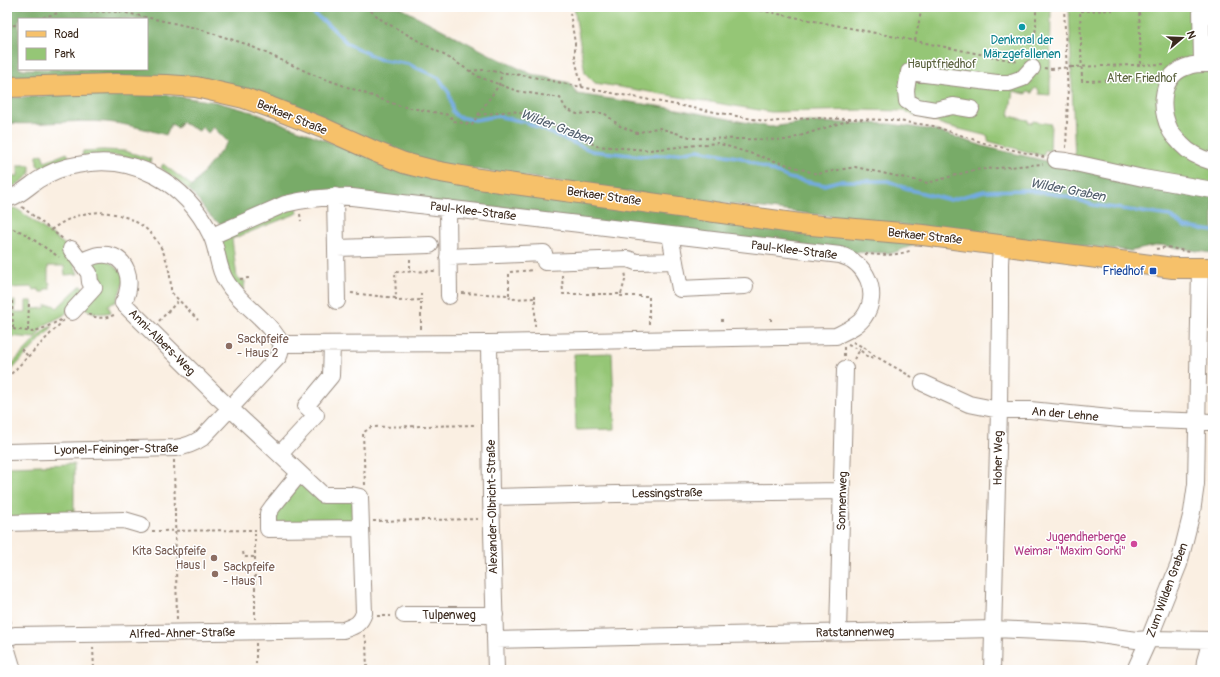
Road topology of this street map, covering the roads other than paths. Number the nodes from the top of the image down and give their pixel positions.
1 (1200, 7) edge
2 (1208, 64) edge
3 (1032, 68) road end
4 (7, 87) edge
5 (971, 109) dead end
6 (1061, 161) road end
7 (1213, 162) edge
8 (1213, 190) edge
9 (335, 196) junction
10 (10, 198) edge
11 (448, 208) junction
12 (670, 235) junction
13 (212, 236) junction
14 (430, 245) dead end
15 (1001, 245) junction
16 (337, 248) junction
17 (71, 249) road end
18 (675, 261) junction
19 (81, 262) junction
20 (449, 264) junction
21 (1207, 268) edge
22 (745, 286) dead end
23 (449, 294) road end
24 (337, 296) road end
25 (74, 309) road end
26 (489, 343) junction
27 (282, 344) junction
28 (332, 344) junction
29 (850, 364) road end
30 (923, 383) road end
31 (230, 408) junction
32 (999, 410) junction
33 (1205, 422) edge
34 (7, 452) edge
35 (280, 454) junction
36 (299, 474) junction
37 (842, 491) junction
38 (492, 497) junction
39 (7, 523) edge
40 (141, 525) road end
41 (361, 525) junction
42 (404, 615) road end
43 (495, 615) junction
44 (994, 630) junction
45 (838, 632) junction
46 (7, 638) edge
47 (1149, 638) junction
48 (1212, 639) edge
49 (495, 640) junction
50 (7, 650) edge
51 (13, 670) edge
52 (496, 670) edge
53 (992, 670) edge
54 (1135, 670) edge
55 (1204, 670) edge

1 - 2 street
2 - 7 street
3 - 5 street
4 - 15 main road, Berkaer Straße
6 - 8 street
9 - 11 street, Paul-Klee-Straße
9 - 13 street, Paul-Klee-Straße
9 - 16 street
10 - 13 street
11 - 12 street, Paul-Klee-Straße
11 - 20 street
12 - 18 street
12 - 26 street, Paul-Klee-Straße
13 - 27 street
14 - 16 street
15 - 21 main road, Berkaer Straße
15 - 32 street, Hoher Weg
16 - 24 street
17 - 19 street
18 - 20 street
18 - 22 street
19 - 25 street
19 - 31 street, Anni-Albers-Weg
20 - 23 street
21 - 33 street, Zum Wilden Graben
26 - 28 street, Paul-Klee-Straße
26 - 38 street, Alexander-Olbricht-Straße
27 - 28 street, Paul-Klee-Straße
27 - 31 street, Lyonel-Feininger-Straße
28 - 35 street
29 - 37 street, Sonnenweg
30 - 32 street, An der Lehne
31 - 34 street, Lyonel-Feininger-Straße
31 - 35 street, Anni-Albers-Weg
32 - 33 street, An der Lehne
32 - 44 street, Hoher Weg
33 - 47 street, Zum Wilden Graben
35 - 36 street, Anni-Albers-Weg
36 - 41 street, Anni-Albers-Weg
36 - 41 street
37 - 38 street, Lessingstraße
37 - 45 street, Sonnenweg
38 - 43 street, Alexander-Olbricht-Straße
39 - 40 street
41 - 46 street, Alfred-Ahner-Straße
42 - 43 street, Tulpenweg
43 - 49 street, Alexander-Olbricht-Straße
44 - 45 street, Ratstannenweg
44 - 47 street, Ratstannenweg
44 - 53 street, Hoher Weg
45 - 49 street, Ratstannenweg
47 - 48 street, Ratstannenweg
47 - 54 street, Zum Wilden Graben
48 - 55 street
49 - 52 street, Alexander-Olbricht-Straße
50 - 51 street

